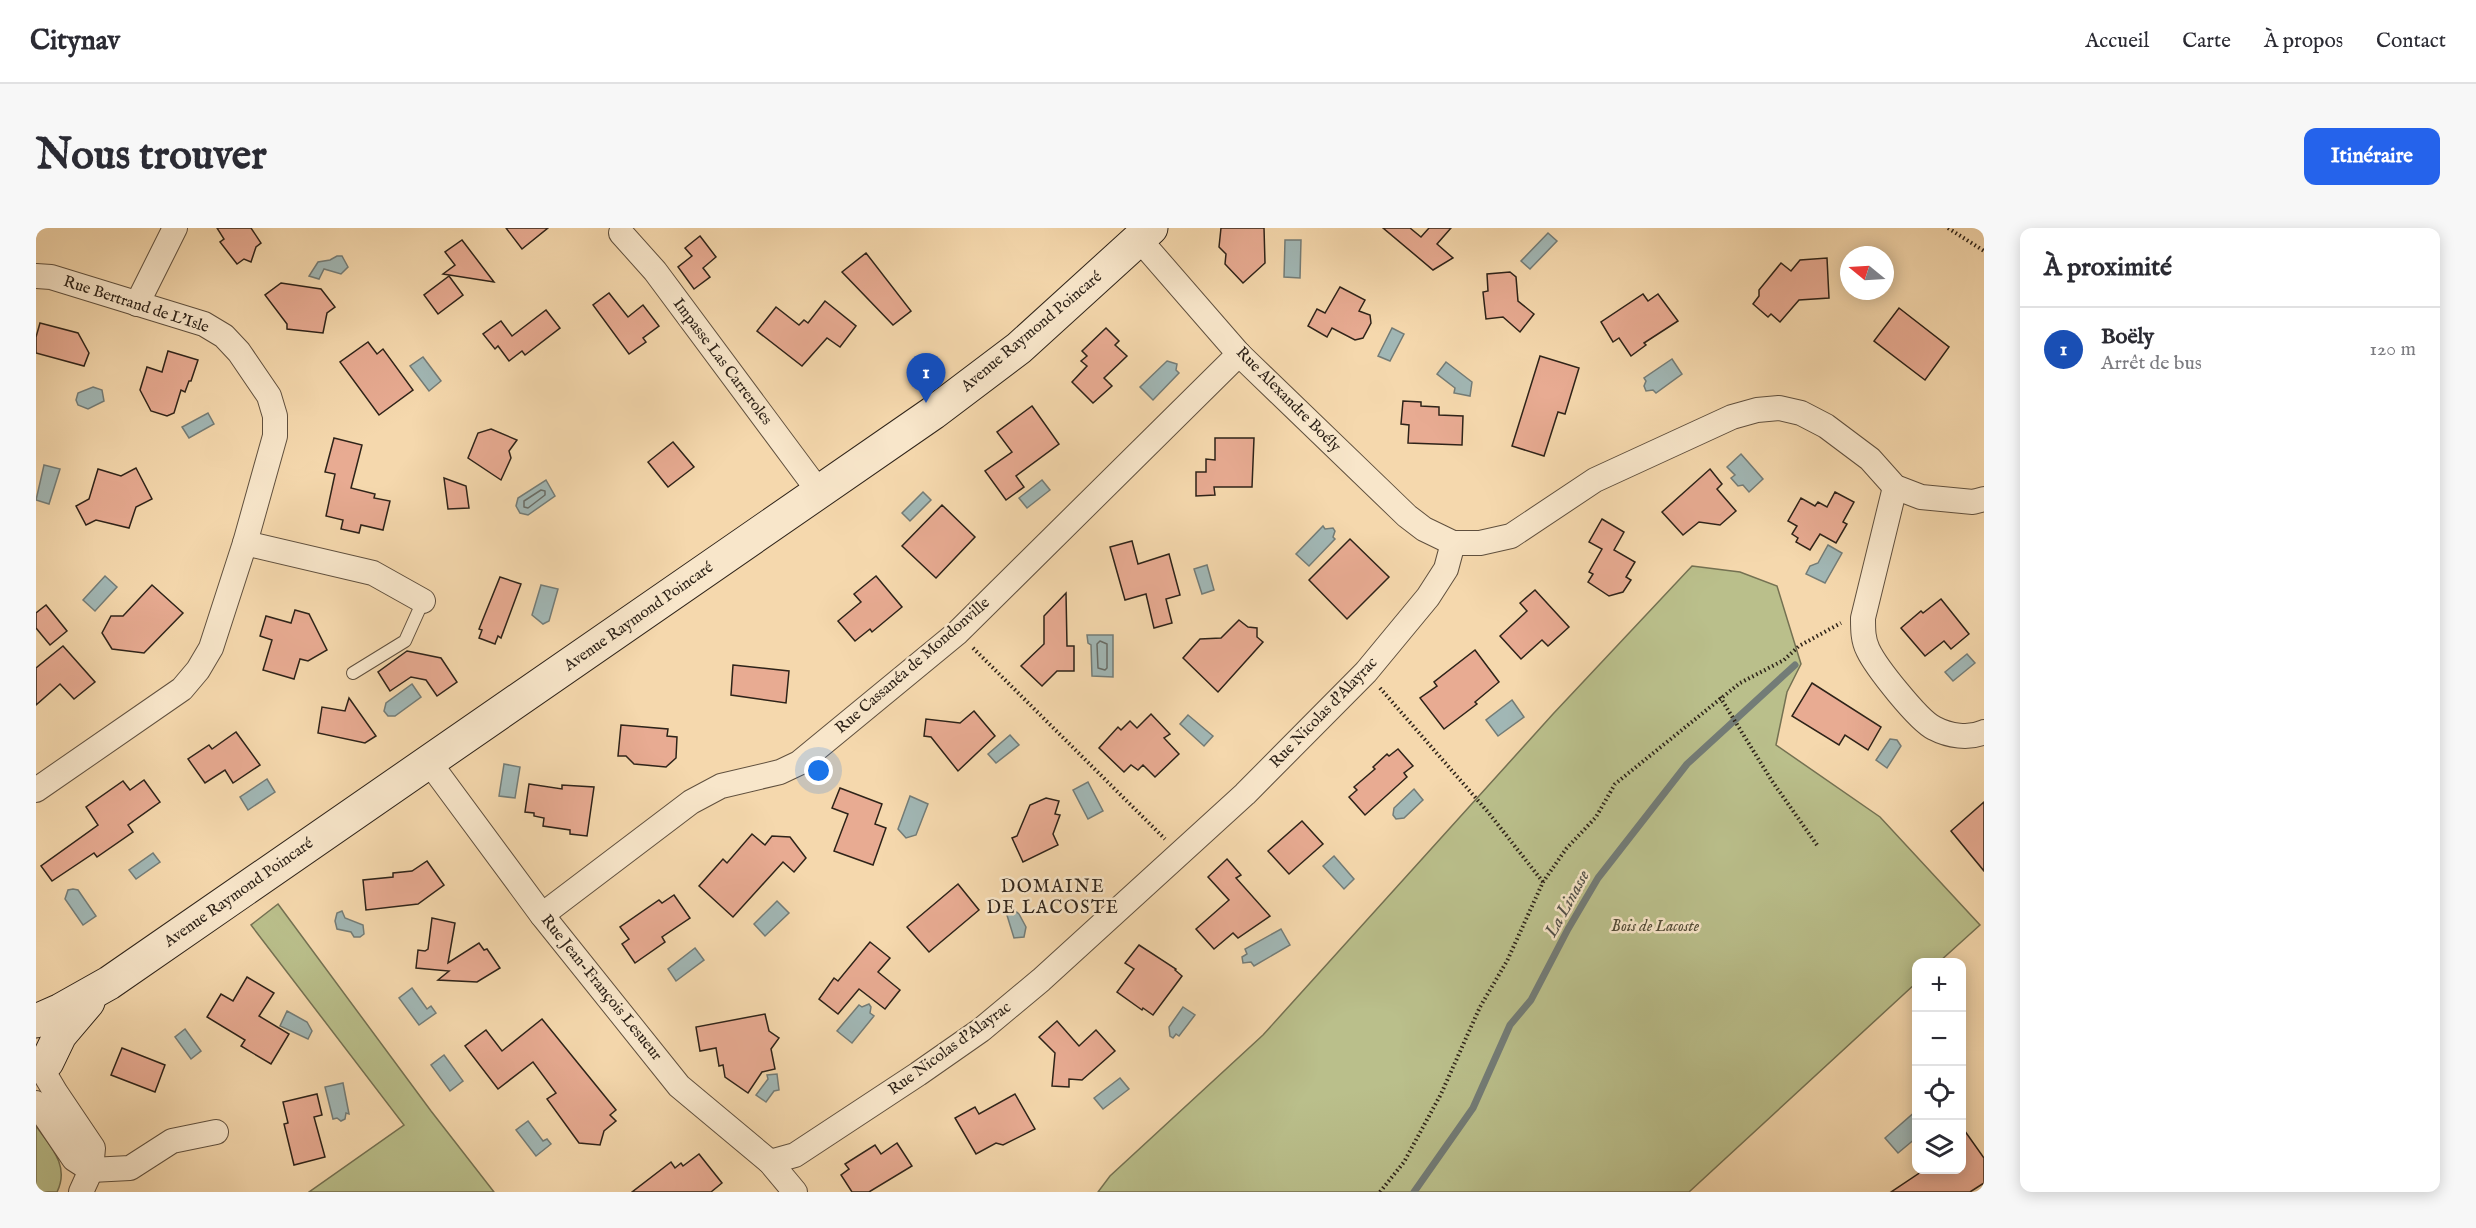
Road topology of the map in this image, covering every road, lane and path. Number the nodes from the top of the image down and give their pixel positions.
1 (175, 228) edge
2 (1948, 228) edge
3 (621, 233) dead end
4 (1145, 233) edge
5 (1984, 251) edge
6 (36, 276) edge
7 (137, 304) junction
8 (1239, 354) junction
9 (1894, 486) junction
10 (820, 493) junction
11 (1984, 500) edge
12 (245, 543) junction
13 (1453, 543) junction
14 (423, 601) joint
15 (1863, 618) junction
16 (957, 633) junction
17 (1366, 672) junction
18 (353, 673) dead end
19 (1720, 697) junction
20 (1984, 732) edge
21 (429, 762) junction
22 (36, 790) edge
23 (1818, 845) dead end
24 (1180, 854) junction
25 (1543, 882) junction
26 (542, 915) junction
27 (109, 983) junction
28 (36, 1021) edge
29 (36, 1030) edge
30 (42, 1070) edge
31 (36, 1103) edge
32 (216, 1132) dead end
33 (770, 1162) junction
34 (91, 1170) junction
35 (81, 1192) edge
36 (795, 1192) edge
37 (1380, 1192) edge

1 - 7 street
2 - 5 path
3 - 10 street, Impasse Las Carreroles
4 - 8 street, Rue Alexandre Boély
4 - 10 main road, Avenue Raymond Poincaré
6 - 7 street, Rue Bertrand de L'Isle
7 - 12 street, Rue Bertrand de L'Isle
8 - 13 street, Rue Alexandre Boély
8 - 16 street, Rue Cassanéa de Mondonville
9 - 11 street
9 - 13 street
9 - 15 street
10 - 21 main road, Avenue Raymond Poincaré
12 - 14 street
12 - 22 street, Rue Bertrand de L'Isle
13 - 17 street, Rue Nicolas d'Alayrac
14 - 18 lane
15 - 19 path
15 - 20 street
16 - 24 path
16 - 26 street, Rue Cassanéa de Mondonville
17 - 24 street, Rue Nicolas d'Alayrac
17 - 25 path
19 - 23 path
19 - 25 path
21 - 26 street, Rue Jean-François Lesueur
21 - 27 main road, Avenue Raymond Poincaré
24 - 33 street, Rue Nicolas d'Alayrac
25 - 37 path
26 - 33 street, Rue Jean-François Lesueur
27 - 28 main road, Avenue Raymond Poincaré
27 - 30 main road, Avenue Raymond Poincaré
29 - 30 main road
30 - 34 street
31 - 34 street
32 - 34 street
33 - 36 street, Rue Jean-François Lesueur
34 - 35 street

